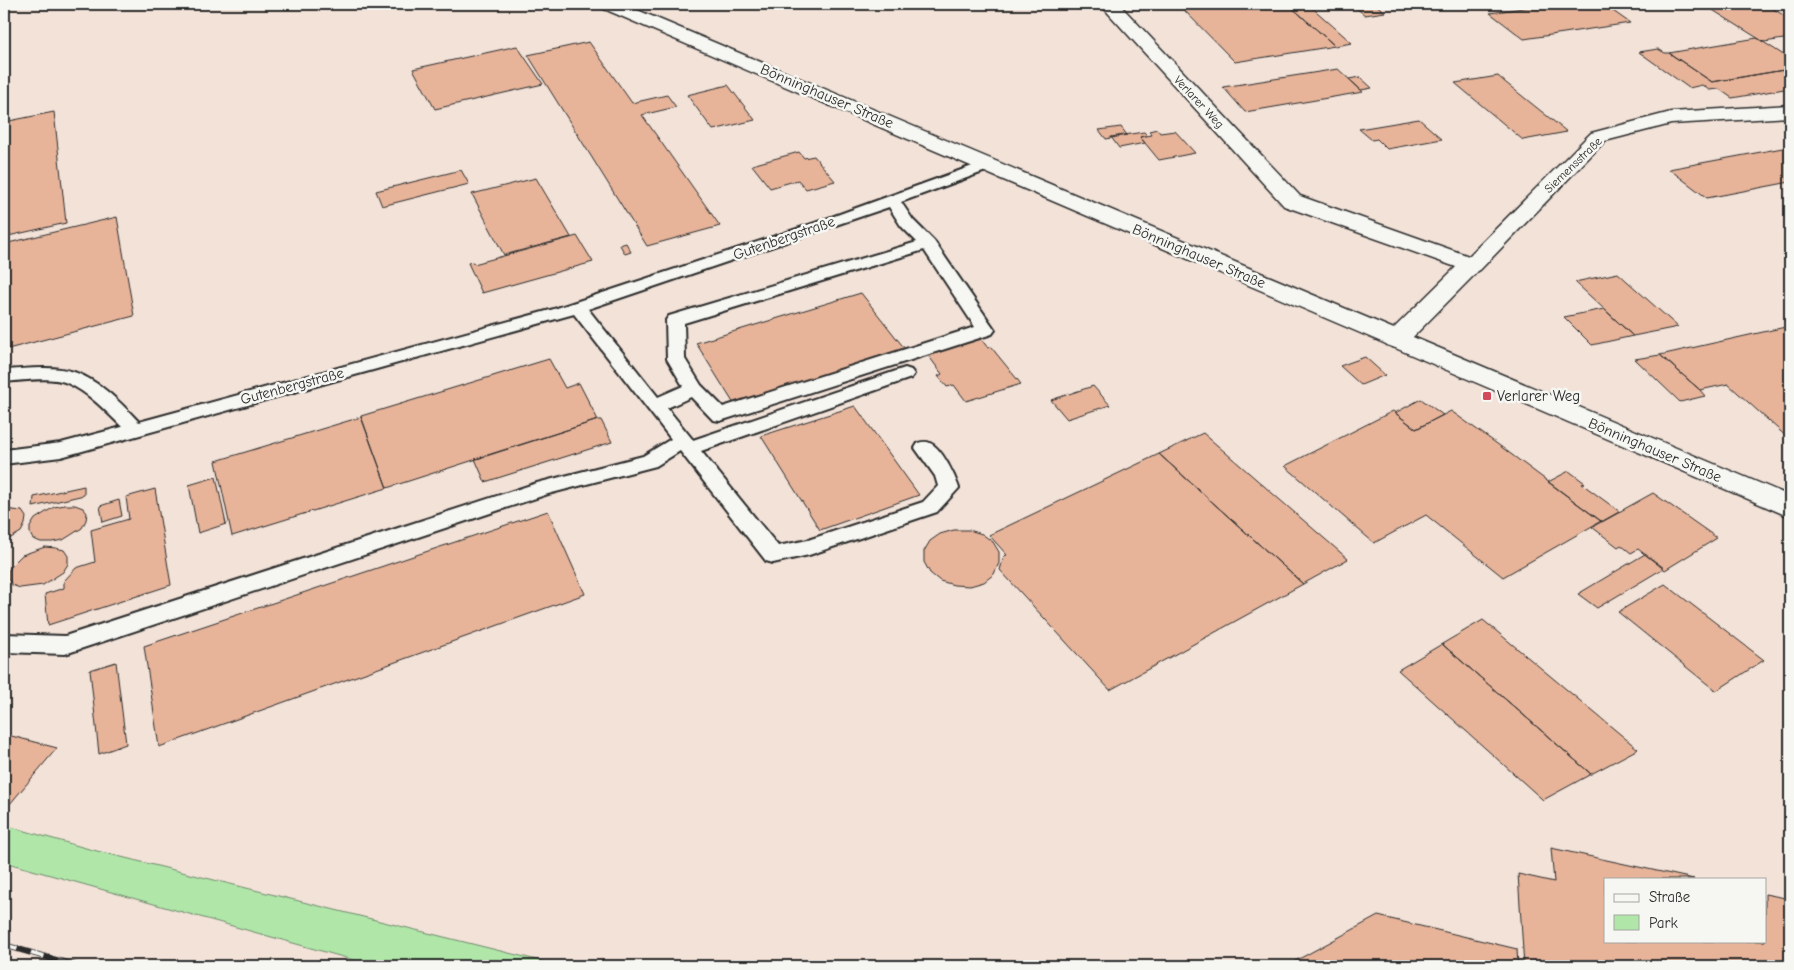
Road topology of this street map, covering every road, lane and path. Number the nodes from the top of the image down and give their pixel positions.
1 (608, 4) edge
2 (1109, 4) edge
3 (1790, 112) edge
4 (989, 165) junction
5 (892, 200) junction
6 (928, 244) junction
7 (1472, 265) junction
8 (578, 307) junction
9 (1396, 340) junction
10 (905, 374) dead end
11 (4, 376) edge
12 (694, 389) junction
13 (655, 406) junction
14 (135, 429) junction
15 (686, 444) junction
16 (925, 448) dead end
17 (4, 457) edge
18 (1790, 507) edge
19 (4, 643) edge

1 - 4 main road, Bönninghauser Straße
2 - 7 main road, Verlarer Weg
3 - 7 main road, Siemensstraße
4 - 5 lane, Gutenbergstraße
4 - 9 main road, Bönninghauser Straße
5 - 6 lane
5 - 8 lane, Gutenbergstraße
6 - 12 lane
6 - 12 lane
7 - 9 main road
8 - 13 lane
8 - 14 lane, Gutenbergstraße
9 - 18 main road, Bönninghauser Straße
10 - 15 lane
11 - 14 lane
12 - 13 lane
13 - 15 lane
14 - 17 lane, Gutenbergstraße
15 - 16 lane
15 - 19 lane

